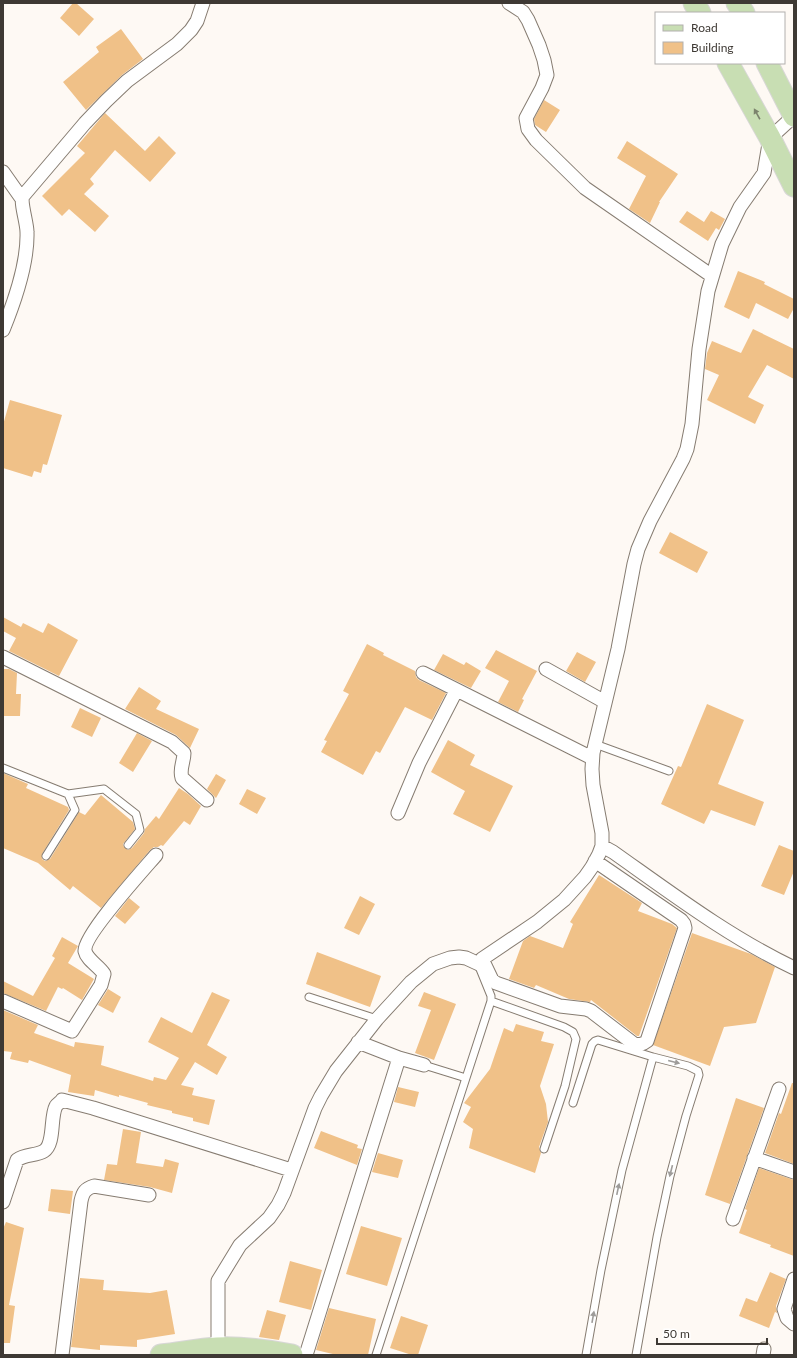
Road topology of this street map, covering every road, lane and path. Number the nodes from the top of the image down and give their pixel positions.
1 (203, 3) edge
2 (509, 3) edge
3 (694, 3) edge
4 (737, 3) edge
5 (699, 12) edge
6 (743, 12) edge
7 (729, 64) edge
8 (768, 64) edge
9 (794, 116) edge
10 (770, 138) junction
11 (3, 172) edge
12 (794, 186) edge
13 (22, 199) junction
14 (712, 276) junction
15 (3, 330) edge
16 (3, 657) edge
17 (546, 669) dead end
18 (423, 673) dead end
19 (456, 691) junction
20 (605, 702) junction
21 (595, 744) junction
22 (592, 758) junction
23 (3, 768) edge
24 (669, 771) dead end
25 (68, 794) junction
26 (208, 800) dead end
27 (398, 813) dead end
28 (128, 846) dead end
29 (602, 846) junction
30 (156, 855) dead end
31 (46, 856) dead end
32 (595, 861) junction
33 (481, 962) junction
34 (794, 968) edge
35 (309, 997) dead end
36 (3, 1001) edge
37 (491, 1002) junction
38 (377, 1019) junction
39 (358, 1042) junction
40 (654, 1057) junction
41 (399, 1058) junction
42 (424, 1065) joint
43 (466, 1078) junction
44 (779, 1089) dead end
45 (573, 1103) dead end
46 (544, 1149) dead end
47 (754, 1158) junction
48 (291, 1170) junction
49 (794, 1172) edge
50 (149, 1195) dead end
51 (3, 1202) edge
52 (733, 1219) dead end
53 (794, 1279) edge
54 (794, 1324) edge
55 (218, 1348) junction
56 (245, 1352) edge
57 (197, 1353) edge
58 (62, 1355) edge
59 (161, 1355) edge
60 (292, 1355) edge
61 (306, 1355) edge
62 (376, 1355) edge
63 (586, 1355) edge
64 (636, 1355) edge

1 - 13 street
2 - 14 street
3 - 5 main road
4 - 6 main road
10 -> 7 main road
8 - 9 main road
9 - 10 street
10 - 12 main road
10 - 14 street
11 - 13 street
13 - 15 street
14 - 20 street
16 - 26 street
17 - 20 street
18 - 19 street
19 - 22 street
19 - 27 street
20 - 21 street
21 - 22 street
21 - 24 lane
22 - 29 street
23 - 25 lane
25 - 28 lane
25 - 31 lane
29 - 32 street
29 - 34 street
30 - 36 street
32 - 33 street
32 - 33 street
33 - 37 lane
33 - 38 street
35 - 38 lane
37 - 43 lane
37 - 46 lane
38 - 39 street
39 - 41 street
39 - 48 street
40 - 45 lane
63 -> 40 lane
40 -> 64 lane
41 - 42 street
41 - 61 street
42 - 43 lane
43 - 62 lane
44 - 47 street
47 - 49 street
47 - 52 street
48 - 51 street
48 - 55 street
50 - 58 street
53 - 54 street
55 - 56 main road
55 - 57 main road
56 - 60 main road
57 - 59 main road

